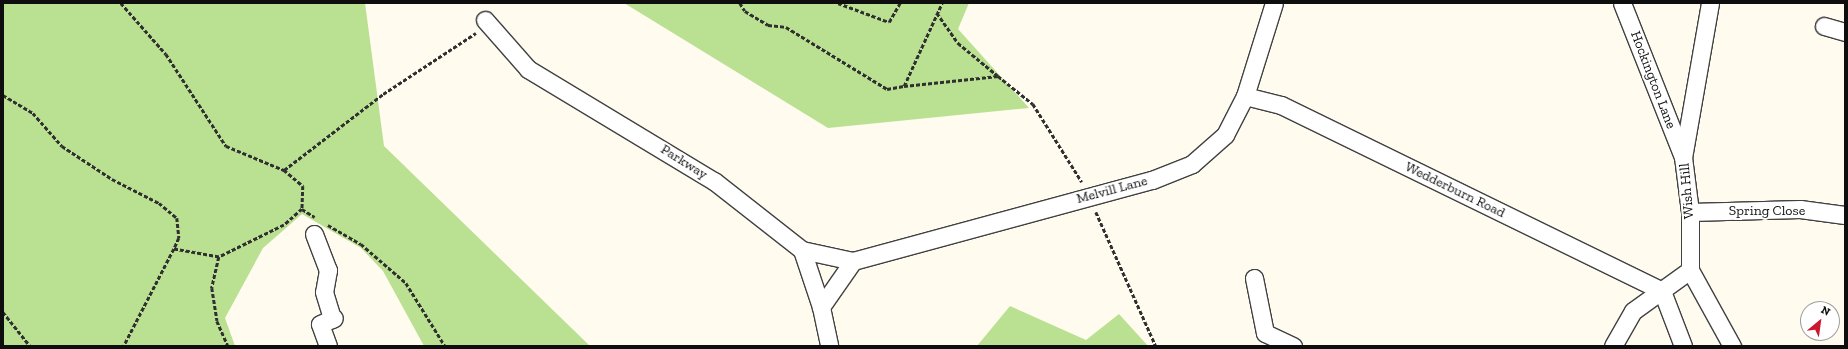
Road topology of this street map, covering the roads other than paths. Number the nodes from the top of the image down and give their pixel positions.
1 (1274, 3) edge
2 (1622, 3) edge
3 (1710, 3) edge
4 (487, 22) road end
5 (1824, 26) dead end
6 (1845, 32) edge
7 (1245, 96) junction
8 (1683, 157) junction
9 (1690, 212) junction
10 (1845, 215) edge
11 (314, 234) dead end
12 (802, 250) junction
13 (853, 261) junction
14 (1690, 270) junction
15 (1254, 278) dead end
16 (1662, 291) junction
17 (821, 308) junction
18 (328, 346) edge
19 (828, 346) edge
20 (1293, 346) edge
21 (1612, 346) edge
22 (1684, 346) edge
23 (1732, 346) edge

1 - 7 street, Melvill Lane
2 - 8 street, Hockington Lane
3 - 8 street, Wish Hill
4 - 12 street, Parkway
5 - 6 street
7 - 13 street, Melvill Lane
7 - 16 street, Wedderburn Road
8 - 9 street, Wish Hill
9 - 10 street, Spring Close
9 - 14 street, Wish Hill
11 - 18 street
12 - 13 street
12 - 17 street
13 - 17 street
14 - 16 street
14 - 23 street, Wish Hill
15 - 20 street
16 - 21 street
16 - 22 street
17 - 19 street

